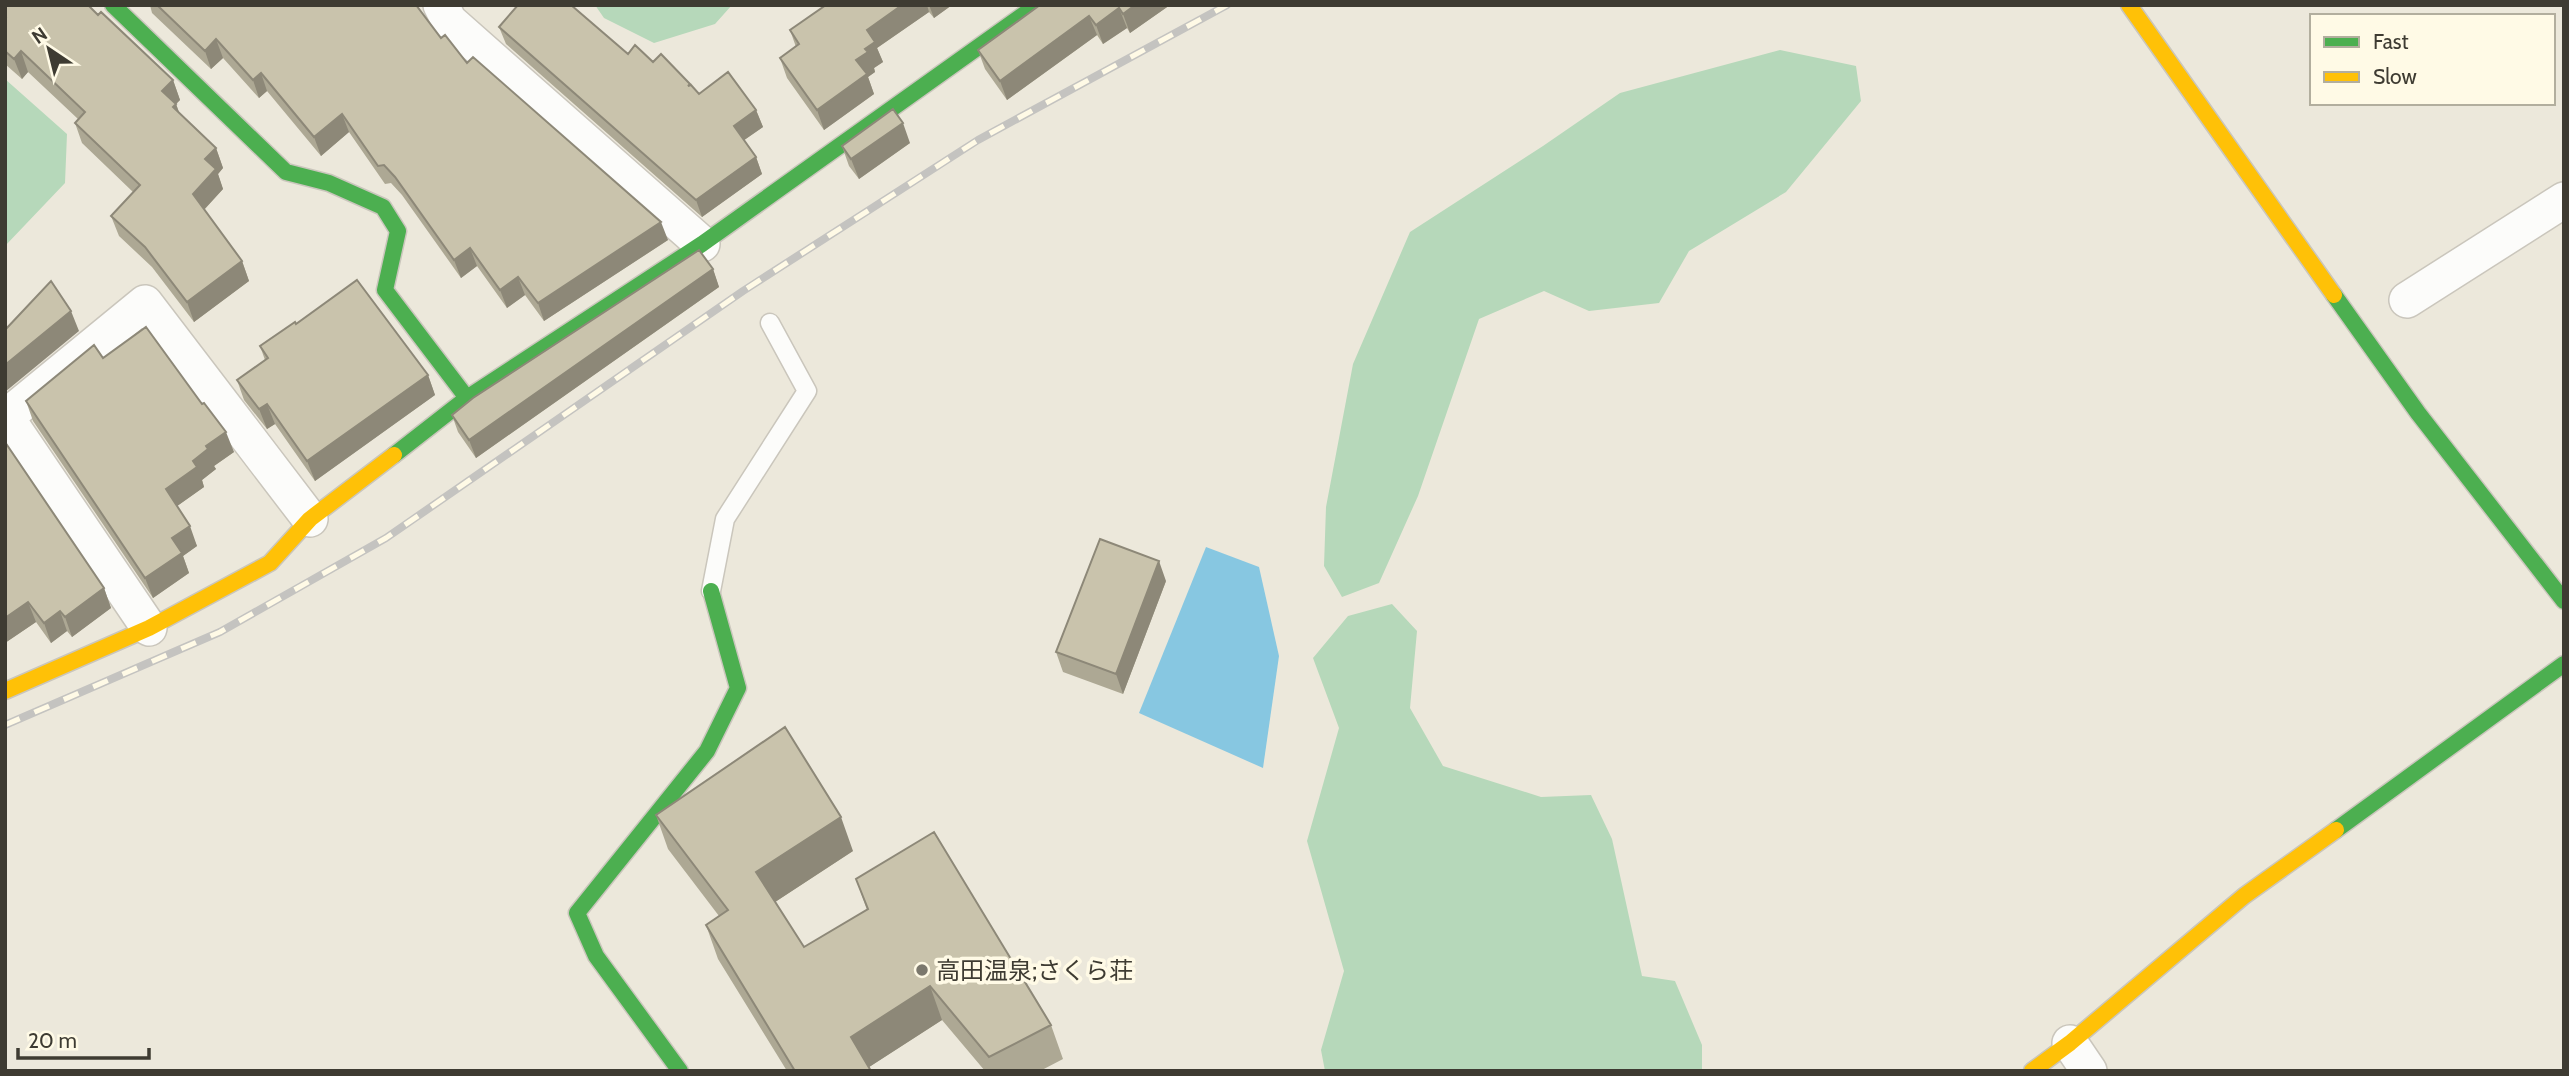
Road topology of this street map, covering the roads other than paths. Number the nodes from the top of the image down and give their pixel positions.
1 (113, 5) edge
2 (441, 5) edge
3 (1037, 5) edge
4 (2129, 5) edge
5 (2564, 200) edge
6 (702, 244) junction
7 (2407, 300) dead end
8 (770, 323) dead end
9 (467, 398) junction
10 (310, 519) junction
11 (711, 591) joint
12 (2564, 601) edge
13 (149, 628) junction
14 (2564, 664) edge
15 (5, 691) edge
16 (2080, 1057) edge
17 (680, 1071) edge
18 (2032, 1071) edge

1 - 9 street
2 - 6 street
3 - 6 street
4 - 12 street
5 - 7 street
6 - 9 street
8 - 11 lane
9 - 10 street
10 - 13 street
10 - 13 street
11 - 17 street
13 - 15 street
14 - 16 street
16 - 18 street

